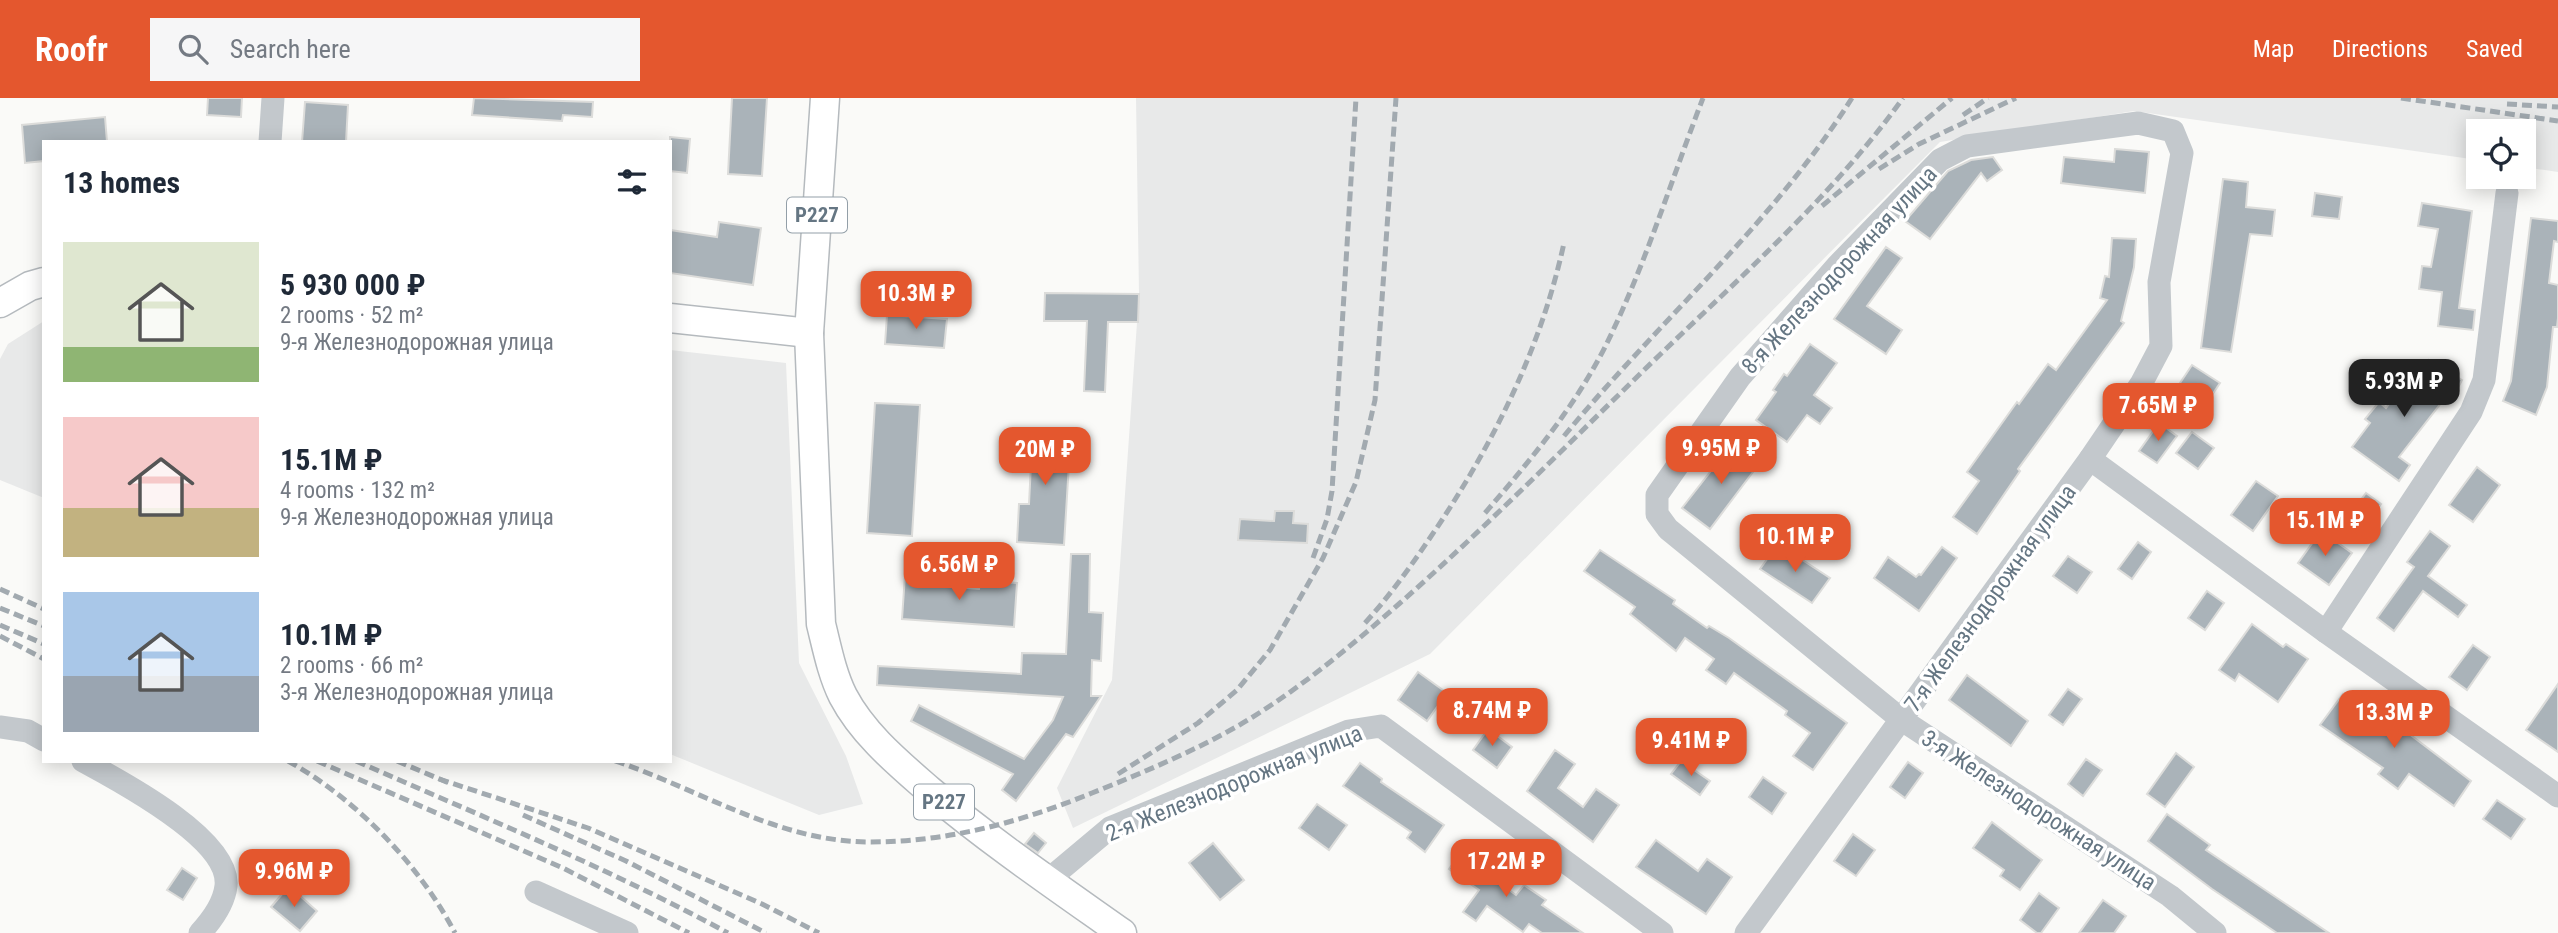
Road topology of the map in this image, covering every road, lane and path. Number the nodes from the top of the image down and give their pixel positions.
1 (273, 98) edge
2 (825, 98) edge
3 (270, 140) edge
4 (2182, 153) joint
5 (2507, 193) dead end
6 (42, 283) edge
7 (1, 302) edge
8 (672, 318) edge
9 (809, 333) junction
10 (2090, 459) junction
11 (1668, 529) joint
12 (2326, 632) junction
13 (1902, 720) junction
14 (0, 727) edge
15 (42, 739) edge
16 (87, 763) edge
17 (2558, 796) edge
18 (1048, 880) junction
19 (536, 891) dead end
20 (200, 933) edge
21 (627, 933) edge
22 (1122, 933) edge
23 (1662, 933) edge
24 (1746, 933) edge
25 (2215, 933) edge

1 - 3 street
2 - 9 main road, Р227
4 - 10 street, 7-я Железнодорожная улица
4 - 11 street, 8-я Железнодорожная улица
5 - 12 street
6 - 7 main road
8 - 9 main road
9 - 18 main road, Р227
10 - 12 street
10 - 13 street, 7-я Железнодорожная улица
11 - 13 street, 3-я Железнодорожная улица
12 - 17 street
13 - 24 street, 7-я Железнодорожная улица
13 - 25 street, 3-я Железнодорожная улица
14 - 15 street
16 - 20 street
18 - 22 main road, Р227
18 - 23 street, 2-я Железнодорожная улица
19 - 21 street

